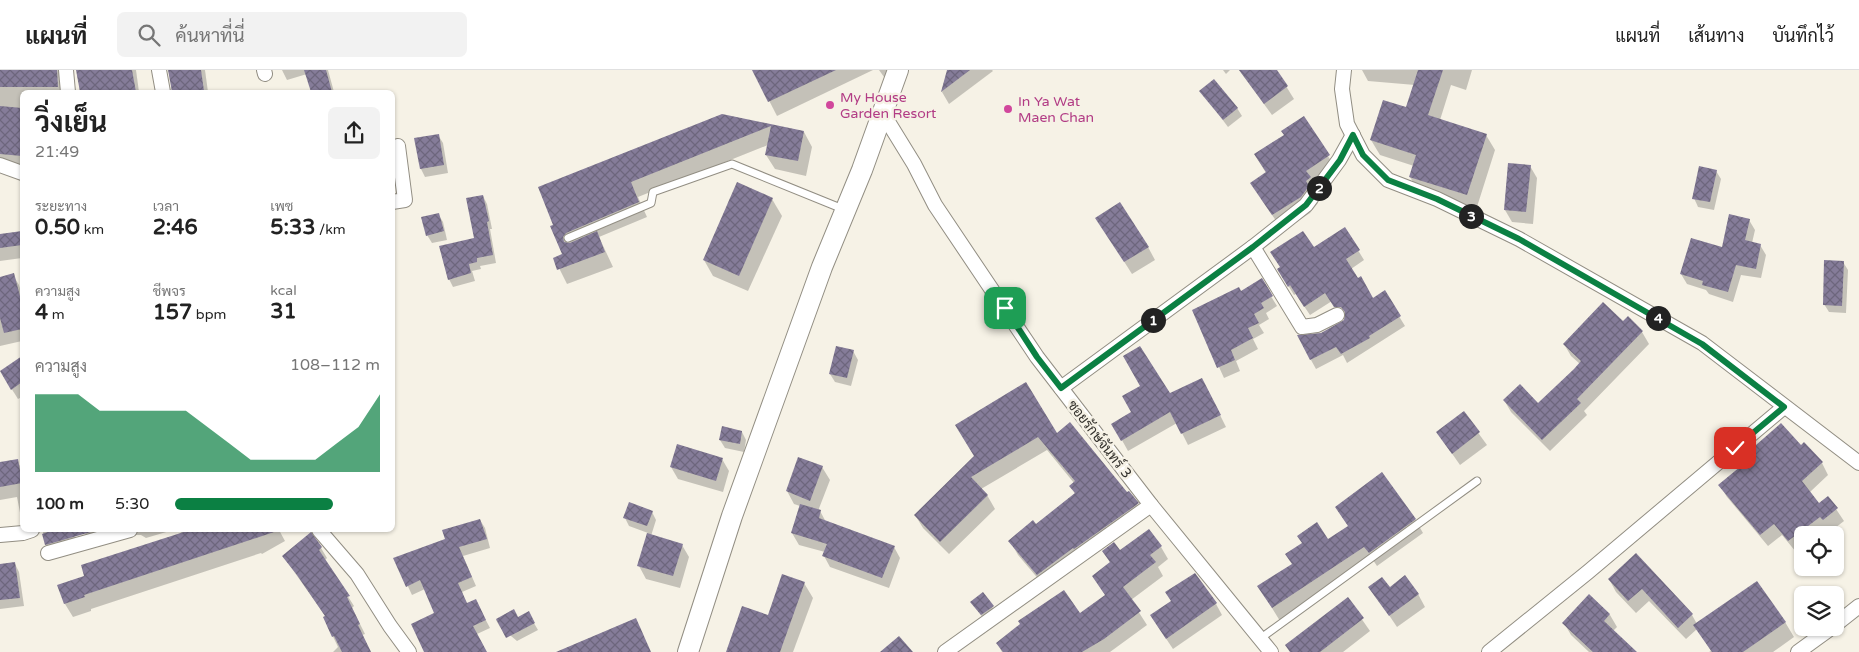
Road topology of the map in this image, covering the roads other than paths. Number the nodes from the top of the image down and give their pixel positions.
1 (66, 70) edge
2 (159, 70) edge
3 (898, 70) edge
4 (1344, 70) edge
5 (68, 90) edge
6 (162, 90) edge
7 (882, 112) junction
8 (1353, 135) junction
9 (398, 146) dead end
10 (0, 165) edge
11 (20, 172) edge
12 (395, 202) edge
13 (846, 210) junction
14 (568, 238) dead end
15 (1253, 247) junction
16 (1337, 315) dead end
17 (1061, 388) junction
18 (1784, 407) junction
19 (1859, 463) edge
20 (1477, 481) dead end
21 (1151, 505) junction
22 (26, 532) edge
23 (123, 532) edge
24 (321, 532) edge
25 (0, 535) edge
26 (48, 553) dead end
27 (1859, 606) edge
28 (1844, 617) edge
29 (1820, 636) edge
30 (1261, 638) junction
31 (408, 652) edge
32 (688, 652) edge
33 (945, 652) edge
34 (1271, 652) edge
35 (1489, 652) edge
36 (1798, 652) edge

1 - 5 street
2 - 6 street
3 - 7 main road
4 - 8 street
7 - 13 main road
7 - 17 street, ซอยรักษ์จันทร์ 3
8 - 15 street
8 - 18 street
9 - 12 street
10 - 11 street
13 - 14 lane
13 - 32 main road
15 - 16 street
15 - 17 street
17 - 21 street, ซอยรักษ์จันทร์ 3
18 - 19 street
18 - 35 street
20 - 30 lane
21 - 30 street, ซอยรักษ์จันทร์ 3
21 - 33 street
22 - 25 street
23 - 26 street
24 - 31 street
27 - 28 street
29 - 36 street
30 - 34 street, ซอยรักษ์จันทร์ 3

